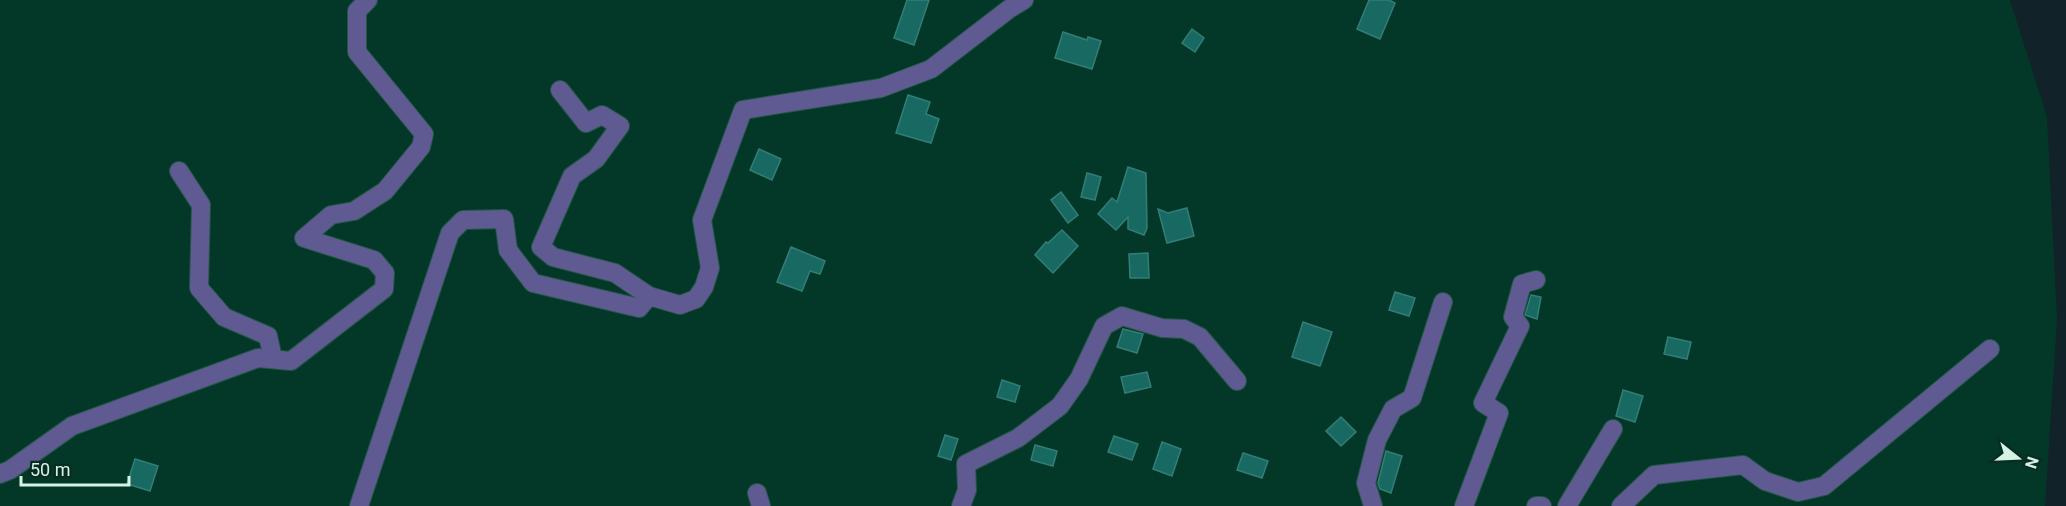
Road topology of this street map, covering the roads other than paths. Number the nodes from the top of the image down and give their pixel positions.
1 (368, 0) edge
2 (1024, 0) edge
3 (560, 90) dead end
4 (178, 171) dead end
5 (1536, 280) dead end
6 (649, 296) junction
7 (1443, 302) dead end
8 (1990, 349) dead end
9 (273, 359) junction
10 (1237, 381) dead end
11 (1613, 429) dead end
12 (0, 474) edge
13 (359, 506) edge
14 (961, 506) edge
15 (1373, 506) edge
16 (1464, 506) edge
17 (1536, 506) edge
18 (1542, 506) edge
19 (1567, 506) edge
20 (1621, 506) edge

1 - 9 street
2 - 6 street
3 - 6 street
4 - 9 street
5 - 16 street
6 - 13 street
7 - 15 street
8 - 20 street
9 - 12 street
10 - 14 street
11 - 19 street
17 - 18 street

